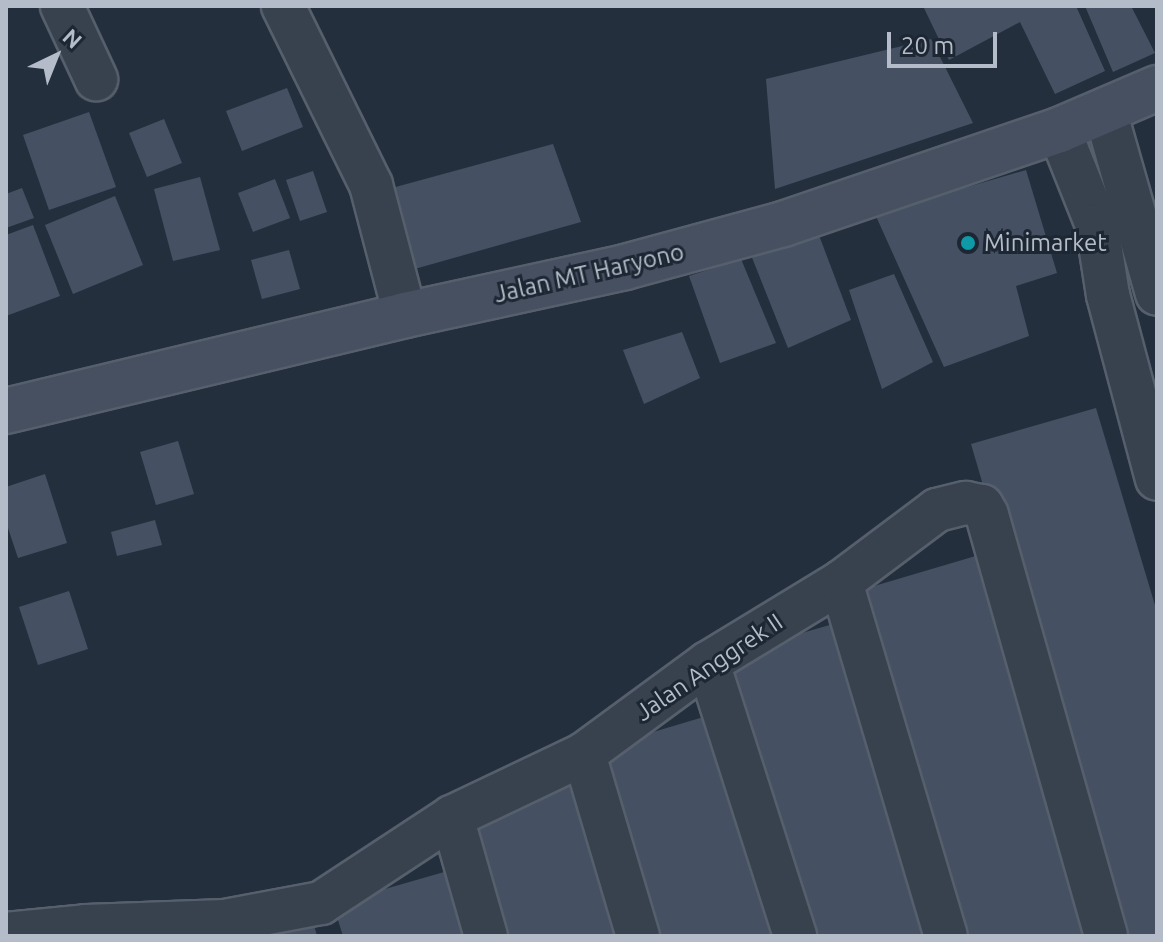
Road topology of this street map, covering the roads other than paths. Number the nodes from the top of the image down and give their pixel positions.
1 (62, 6) edge
2 (283, 6) edge
3 (96, 79) dead end
4 (1157, 88) edge
5 (1105, 111) junction
6 (1059, 130) junction
7 (1157, 294) edge
8 (405, 315) junction
9 (6, 411) edge
10 (1157, 479) edge
11 (841, 582) junction
12 (708, 663) junction
13 (584, 754) junction
14 (452, 817) junction
15 (325, 920) edge
16 (172, 930) edge
17 (6, 934) edge
18 (486, 936) edge
19 (638, 936) edge
20 (795, 936) edge
21 (946, 936) edge
22 (1106, 936) edge

1 - 3 street
2 - 8 street
4 - 5 main road, Jalan MT Haryono
5 - 6 main road, Jalan MT Haryono
5 - 7 street
6 - 8 main road, Jalan MT Haryono
6 - 10 street
8 - 9 main road, Jalan MT Haryono
11 - 12 street, Jalan Anggrek II
11 - 21 street
11 - 22 street, Jalan Anggrek II
12 - 13 street, Jalan Anggrek II
12 - 20 street
13 - 14 street, Jalan Anggrek II
13 - 19 street
14 - 15 street, Jalan Anggrek II
14 - 18 street
15 - 16 street, Jalan Anggrek II
16 - 17 street, Jalan Anggrek II

